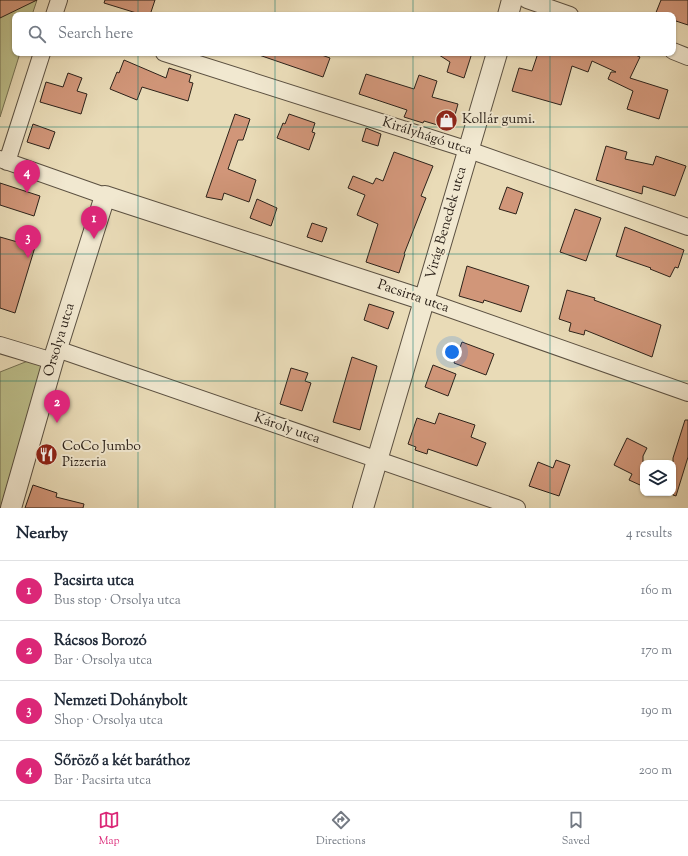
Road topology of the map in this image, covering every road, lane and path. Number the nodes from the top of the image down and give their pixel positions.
1 (59, 0) edge
2 (512, 0) edge
3 (527, 0) edge
4 (55, 12) edge
5 (509, 12) edge
6 (561, 12) edge
7 (676, 52) edge
8 (41, 56) edge
9 (173, 56) edge
10 (495, 56) edge
11 (688, 57) edge
12 (468, 150) junction
13 (4, 160) edge
14 (105, 196) junction
15 (688, 226) edge
16 (424, 300) junction
17 (0, 345) edge
18 (55, 355) junction
19 (688, 393) edge
20 (377, 459) junction
21 (11, 508) edge
22 (363, 508) edge
23 (517, 508) edge

1 - 4 street
2 - 5 street
3 - 6 street
7 - 11 street
8 - 13 street
9 - 12 street, Királyhágó utca
10 - 12 street, Virág Benedek utca
12 - 15 street, Királyhágó utca
12 - 16 street, Virág Benedek utca
13 - 14 street, Pacsirta utca
14 - 16 street, Pacsirta utca
14 - 18 street, Orsolya utca
16 - 19 street, Pacsirta utca
16 - 20 street, Virág Benedek utca
17 - 18 street, Károly utca
18 - 20 street, Károly utca
18 - 21 street, Orsolya utca
20 - 22 street, Virág Benedek utca
20 - 23 street, Károly utca

